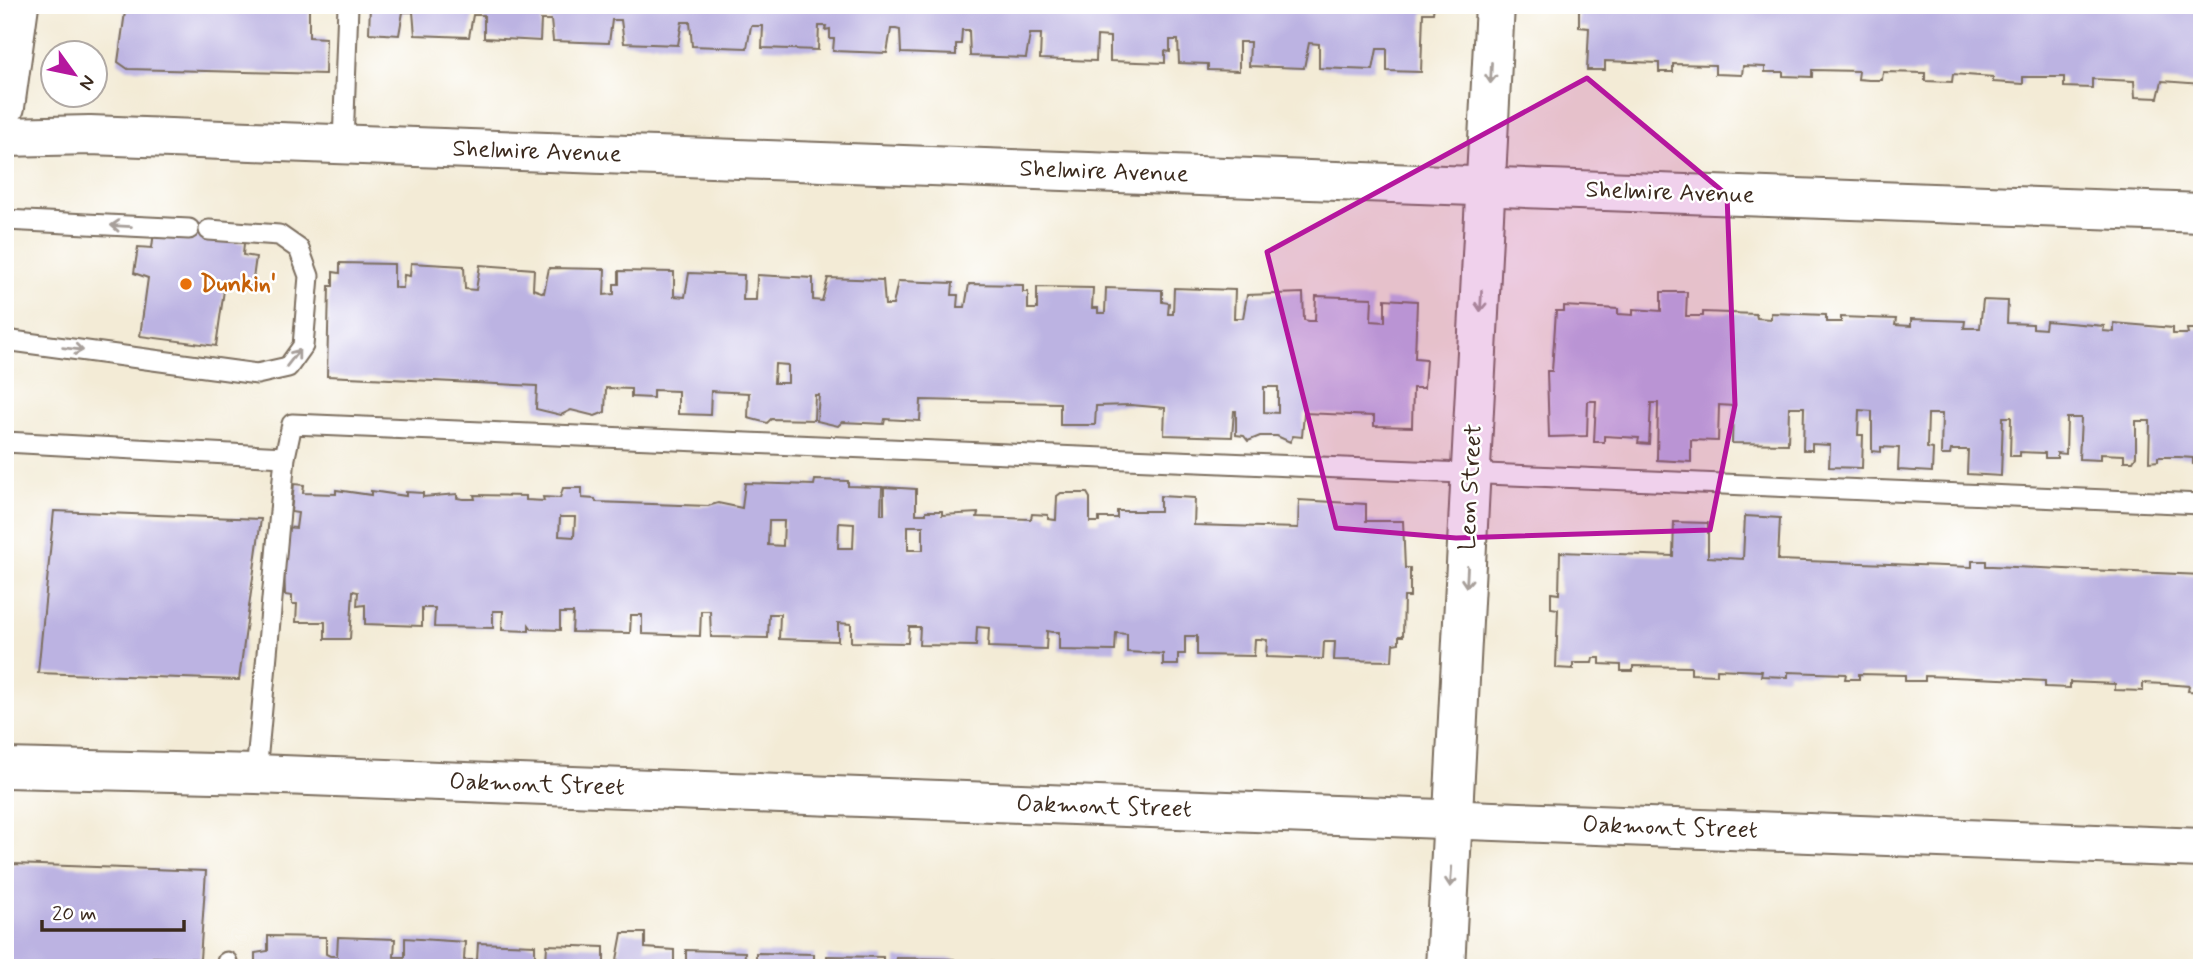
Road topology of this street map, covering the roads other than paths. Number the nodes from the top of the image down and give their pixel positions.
1 (19, 5) edge
2 (348, 5) edge
3 (1494, 5) edge
4 (5, 107) edge
5 (5, 137) edge
6 (343, 144) junction
7 (1486, 187) junction
8 (2202, 213) edge
9 (5, 220) edge
10 (189, 229) dead end
11 (209, 230) dead end
12 (5, 340) edge
13 (5, 442) edge
14 (285, 457) junction
15 (1472, 473) junction
16 (2202, 505) edge
17 (5, 768) edge
18 (256, 774) junction
19 (1454, 821) junction
20 (2202, 848) edge
21 (1445, 968) edge

1 - 4 street
2 - 6 lane
3 -> 7 street, Leon Street
5 - 6 street, Shelmire Avenue
6 - 7 street, Shelmire Avenue
7 - 8 street, Shelmire Avenue
7 -> 15 street, Leon Street
10 -> 9 lane
12 -> 11 lane
13 - 14 lane
14 - 15 lane
14 - 18 lane
15 - 16 lane
15 -> 19 street, Leon Street
17 - 18 street, Oakmont Street
18 - 19 street, Oakmont Street
19 - 20 street, Oakmont Street
19 -> 21 street, Leon Street

